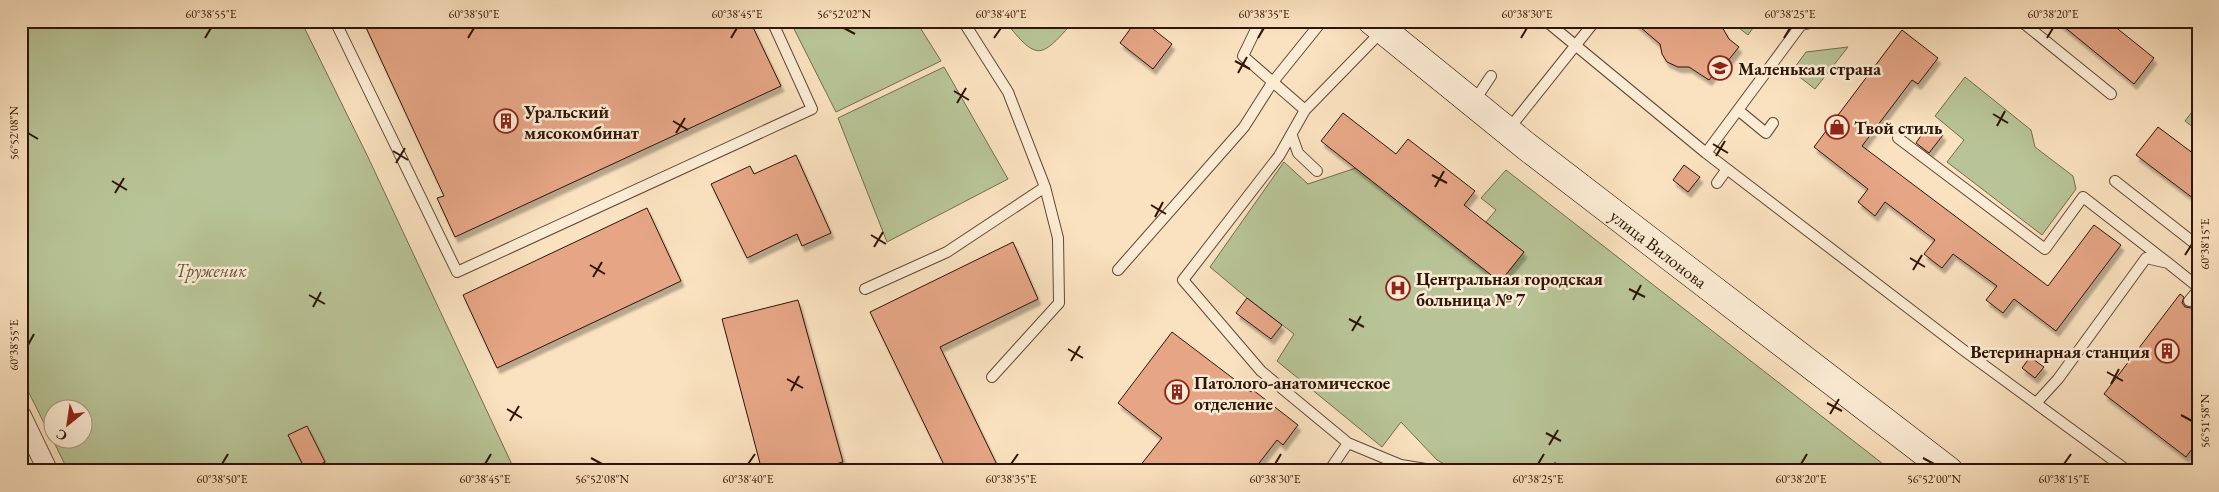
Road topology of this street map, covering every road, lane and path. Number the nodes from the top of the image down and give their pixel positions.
1 (334, 21) edge
2 (772, 21) edge
3 (963, 21) edge
4 (1260, 21) edge
5 (1322, 21) edge
6 (1546, 21) edge
7 (1595, 21) edge
8 (1820, 21) edge
9 (2021, 21) edge
10 (1377, 26) edge
11 (1574, 46) junction
12 (1491, 76) dead end
13 (1272, 83) junction
14 (2111, 94) dead end
15 (1473, 103) junction
16 (1305, 110) junction
17 (1738, 110) junction
18 (1768, 120) dead end
19 (1507, 131) junction
20 (1292, 136) junction
21 (1898, 138) dead end
22 (1706, 154) junction
23 (1727, 169) junction
24 (1317, 171) dead end
25 (2115, 181) dead end
26 (1717, 183) dead end
27 (1045, 187) junction
28 (2198, 246) edge
29 (2168, 263) junction
30 (1118, 270) dead end
31 (2198, 287) edge
32 (865, 289) dead end
33 (2198, 290) edge
34 (2189, 301) dead end
35 (992, 377) dead end
36 (2037, 402) junction
37 (21, 415) edge
38 (1348, 443) junction
39 (48, 471) edge
40 (1329, 471) edge
41 (1438, 471) edge
42 (1949, 471) edge
43 (2128, 471) edge

1 - 2 lane
3 - 27 lane
4 - 13 lane
5 - 13 lane
6 - 11 lane
7 - 11 lane
8 - 17 lane
9 - 14 lane
10 - 15 street, улица Вилонова
10 - 16 lane
11 - 19 lane
11 - 22 lane
12 - 15 lane
13 - 16 lane
13 - 30 lane
15 - 19 street, улица Вилонова
16 - 20 lane
17 - 18 lane
17 - 22 lane
19 - 42 street, улица Вилонова
20 - 24 lane
20 - 38 lane
21 - 29 lane
22 - 23 lane
23 - 26 lane
23 - 36 lane
25 - 28 lane
27 - 32 lane
27 - 35 lane
29 - 31 lane
29 - 36 lane
33 - 34 lane
36 - 43 lane
37 - 39 street
38 - 40 lane
38 - 41 lane

